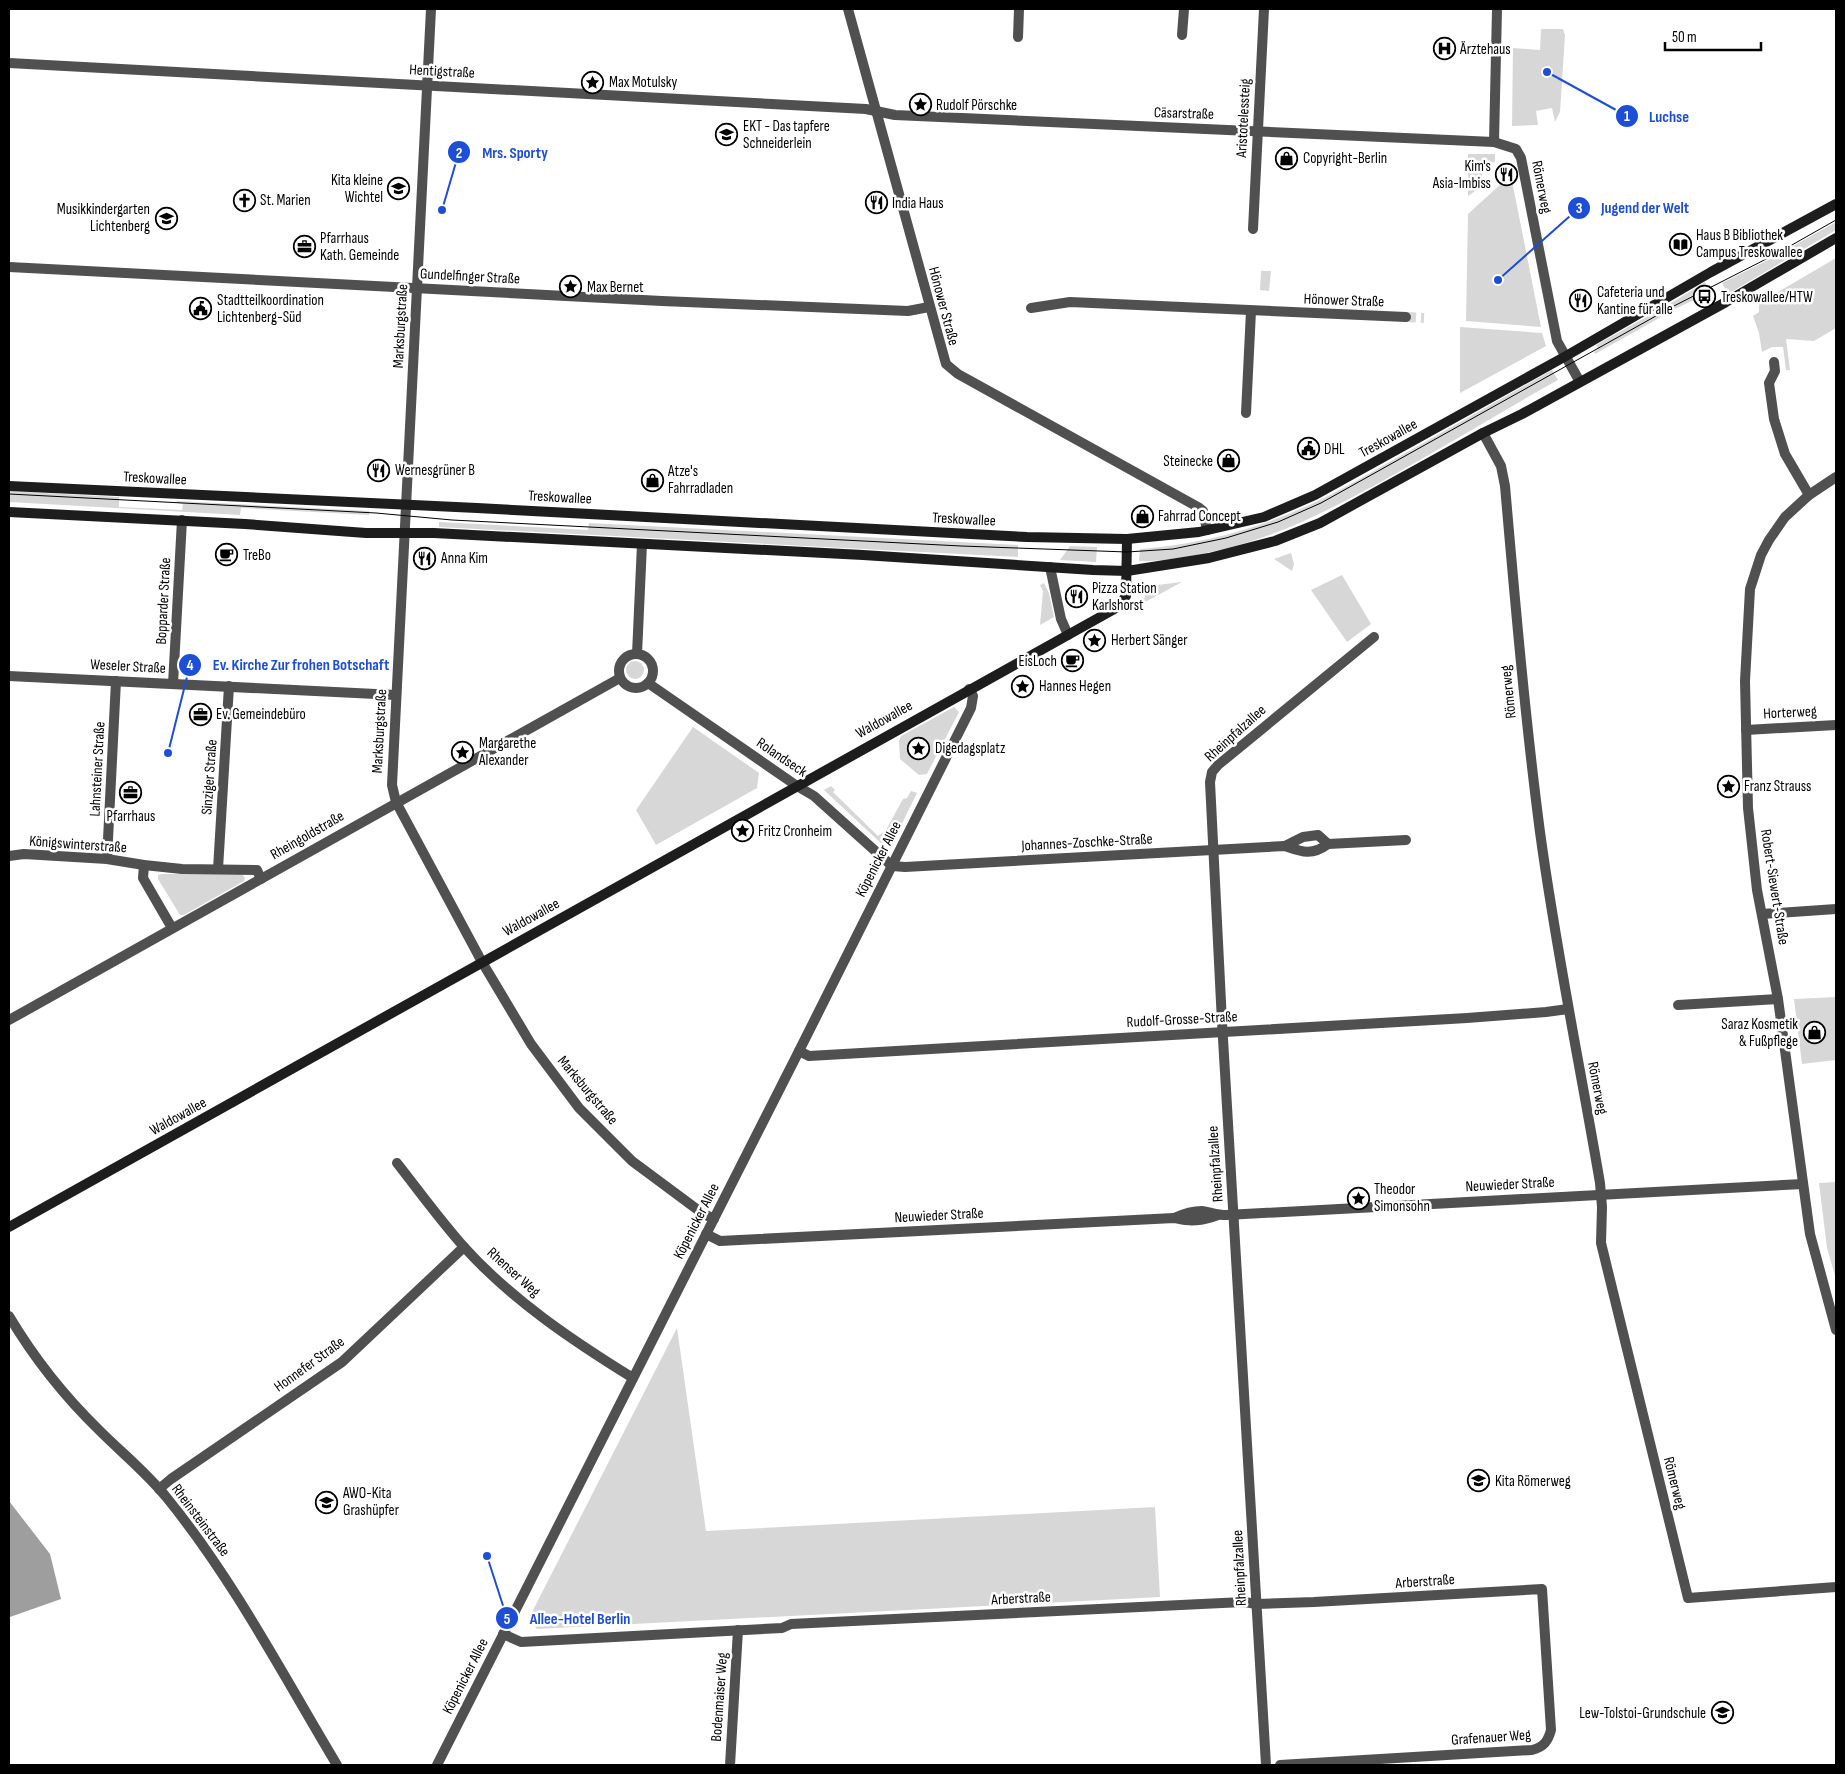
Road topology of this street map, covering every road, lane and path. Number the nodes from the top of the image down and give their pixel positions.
1 (431, 9) edge
2 (848, 9) edge
3 (1020, 9) edge
4 (1184, 9) edge
5 (1264, 9) edge
6 (1497, 9) edge
7 (1182, 35) dead end
8 (1018, 37) dead end
9 (9, 63) edge
10 (427, 86) junction
11 (874, 110) junction
12 (1257, 131) junction
13 (1494, 142) junction
14 (1836, 204) edge
15 (1253, 229) dead end
16 (1836, 238) edge
17 (9, 267) edge
18 (417, 288) junction
19 (929, 307) junction
20 (1031, 308) dead end
21 (1251, 311) junction
22 (1406, 317) tunnel mouth
23 (1566, 356) junction
24 (1774, 362) dead end
25 (1580, 382) junction
26 (1246, 413) dead end
27 (1483, 433) junction
28 (1836, 477) edge
29 (9, 486) edge
30 (1809, 495) junction
31 (406, 505) junction
32 (9, 512) edge
33 (182, 520) junction
34 (1207, 530) junction
35 (404, 533) junction
36 (1127, 540) junction
37 (642, 544) junction
38 (1050, 567) junction
39 (1127, 571) junction
40 (1068, 635) junction
41 (1374, 637) dead end
42 (637, 654) junction
43 (9, 676) edge
44 (620, 678) junction
45 (116, 681) junction
46 (648, 683) junction
47 (173, 684) junction
48 (229, 686) junction
49 (969, 689) junction
50 (396, 695) junction
51 (1836, 725) edge
52 (1746, 730) junction
53 (797, 786) junction
54 (396, 802) junction
55 (1406, 840) dead end
56 (1328, 844) junction
57 (1285, 846) junction
58 (1213, 850) junction
59 (9, 856) edge
60 (107, 859) junction
61 (144, 865) junction
62 (892, 866) junction
63 (218, 869) junction
64 (261, 879) junction
65 (1836, 909) edge
66 (1762, 914) junction
67 (172, 928) junction
68 (482, 962) junction
69 (1778, 999) junction
70 (1678, 1005) dead end
71 (1568, 1009) junction
72 (9, 1020) edge
73 (1222, 1032) junction
74 (799, 1051) junction
75 (397, 1163) dead end
76 (1803, 1184) junction
77 (1601, 1195) junction
78 (1234, 1214) junction
79 (714, 1219) junction
80 (9, 1227) edge
81 (706, 1234) junction
82 (464, 1247) junction
83 (9, 1316) edge
84 (1836, 1330) edge
85 (633, 1378) junction
86 (159, 1489) junction
87 (1836, 1587) edge
88 (1542, 1589) joint
89 (1256, 1604) junction
90 (738, 1630) junction
91 (504, 1634) junction
92 (337, 1765) edge
93 (437, 1765) edge
94 (730, 1765) edge
95 (1266, 1765) edge
96 (1280, 1765) edge

1 - 10 street, Marksburgstraße
2 - 11 street, Hönower Straße
3 - 8 street
4 - 7 street
5 - 12 street, Aristotelessteig
6 - 13 street
9 - 10 street, Hentigstraße
10 - 11 street, Hentigstraße
10 - 18 street, Marksburgstraße
11 - 12 street, Cäsarstraße
11 - 19 street, Hönower Straße
12 - 13 street, Cäsarstraße
12 - 15 street, Aristotelessteig
13 - 23 street, Römerweg
14 - 23 main road, Treskowallee
16 - 25 main road
17 - 18 street, Gundelfinger Straße
18 - 19 street, Gundelfinger Straße
18 - 31 street, Marksburgstraße
19 - 34 street, Hönower Straße
20 - 21 street, Hönower Straße
21 - 22 street, Hönower Straße
21 - 26 street
23 - 25 street, Römerweg
23 - 34 main road, Treskowallee
24 - 30 street
25 - 27 main road
27 - 39 main road
27 - 71 street, Römerweg
28 - 30 street, Robert-Siewert-Straße
29 - 31 main road, Treskowallee
30 - 52 street, Robert-Siewert-Straße
31 - 35 street, Marksburgstraße
31 - 36 main road, Treskowallee
32 - 33 main road
33 - 35 main road
33 - 47 street, Bopparder Straße
34 - 36 main road, Treskowallee
35 - 37 main road
35 - 50 street, Marksburgstraße
36 - 39 main road, Waldowallee
37 - 38 main road
37 - 42 street
38 - 39 main road
38 - 40 street
39 - 40 main road, Waldowallee
40 - 49 main road, Waldowallee
41 - 58 street, Rheinpfalzallee
42 - 44 street
42 - 46 street
43 - 45 street, Weseler Straße
44 - 46 street
44 - 54 street, Rheingoldstraße
45 - 47 street, Weseler Straße
45 - 60 street, Lahnsteiner Straße
46 - 53 street, Rolandseck
47 - 48 street, Weseler Straße
48 - 50 street, Weseler Straße
48 - 63 street, Sinziger Straße
49 - 53 main road, Waldowallee
49 - 62 street, Köpenicker Allee
50 - 54 street, Marksburgstraße
51 - 52 street, Horterweg
52 - 66 street, Robert-Siewert-Straße
53 - 62 street, Rolandseck
53 - 68 main road, Waldowallee
54 - 64 street, Rheingoldstraße
54 - 68 street, Marksburgstraße
55 - 56 street, Johannes-Zoschke-Straße
56 - 57 street, Johannes-Zoschke-Straße
56 - 57 street, Johannes-Zoschke-Straße
57 - 58 street, Johannes-Zoschke-Straße
58 - 62 street, Johannes-Zoschke-Straße
58 - 73 street, Rheinpfalzallee
59 - 60 street, Königswinterstraße
60 - 61 street, Königswinterstraße
61 - 63 street, Königswinterstraße
61 - 67 street, Königswinterstraße
62 - 74 street, Köpenicker Allee
63 - 64 street, Königswinterstraße
64 - 67 street, Rheingoldstraße
65 - 66 street
66 - 69 street, Robert-Siewert-Straße
67 - 72 street, Rheingoldstraße
68 - 79 street, Marksburgstraße
68 - 80 main road, Waldowallee
69 - 70 street
69 - 76 street, Robert-Siewert-Straße
71 - 73 street, Rudolf-Grosse-Straße
71 - 77 street, Römerweg
73 - 74 street, Rudolf-Grosse-Straße
73 - 78 street, Rheinpfalzallee
74 - 79 street, Köpenicker Allee
75 - 82 street, Rhenser Weg
76 - 77 street, Neuwieder Straße
76 - 84 street, Robert-Siewert-Straße
77 - 78 street, Neuwieder Straße
77 - 87 street, Römerweg
78 - 81 street, Neuwieder Straße
78 - 89 street, Rheinpfalzallee
79 - 81 street, Köpenicker Allee
81 - 85 street, Köpenicker Allee
82 - 85 street, Rhenser Weg
82 - 86 street, Honnefer Straße
83 - 86 street, Rheinsteinstraße
85 - 91 street, Köpenicker Allee
86 - 92 street, Rheinsteinstraße
88 - 89 street, Arberstraße
88 - 96 street, Grafenauer Weg
89 - 90 street, Arberstraße
89 - 95 street, Rheinpfalzallee
90 - 91 street, Arberstraße
90 - 94 street, Bodenmaiser Weg
91 - 93 street, Köpenicker Allee

